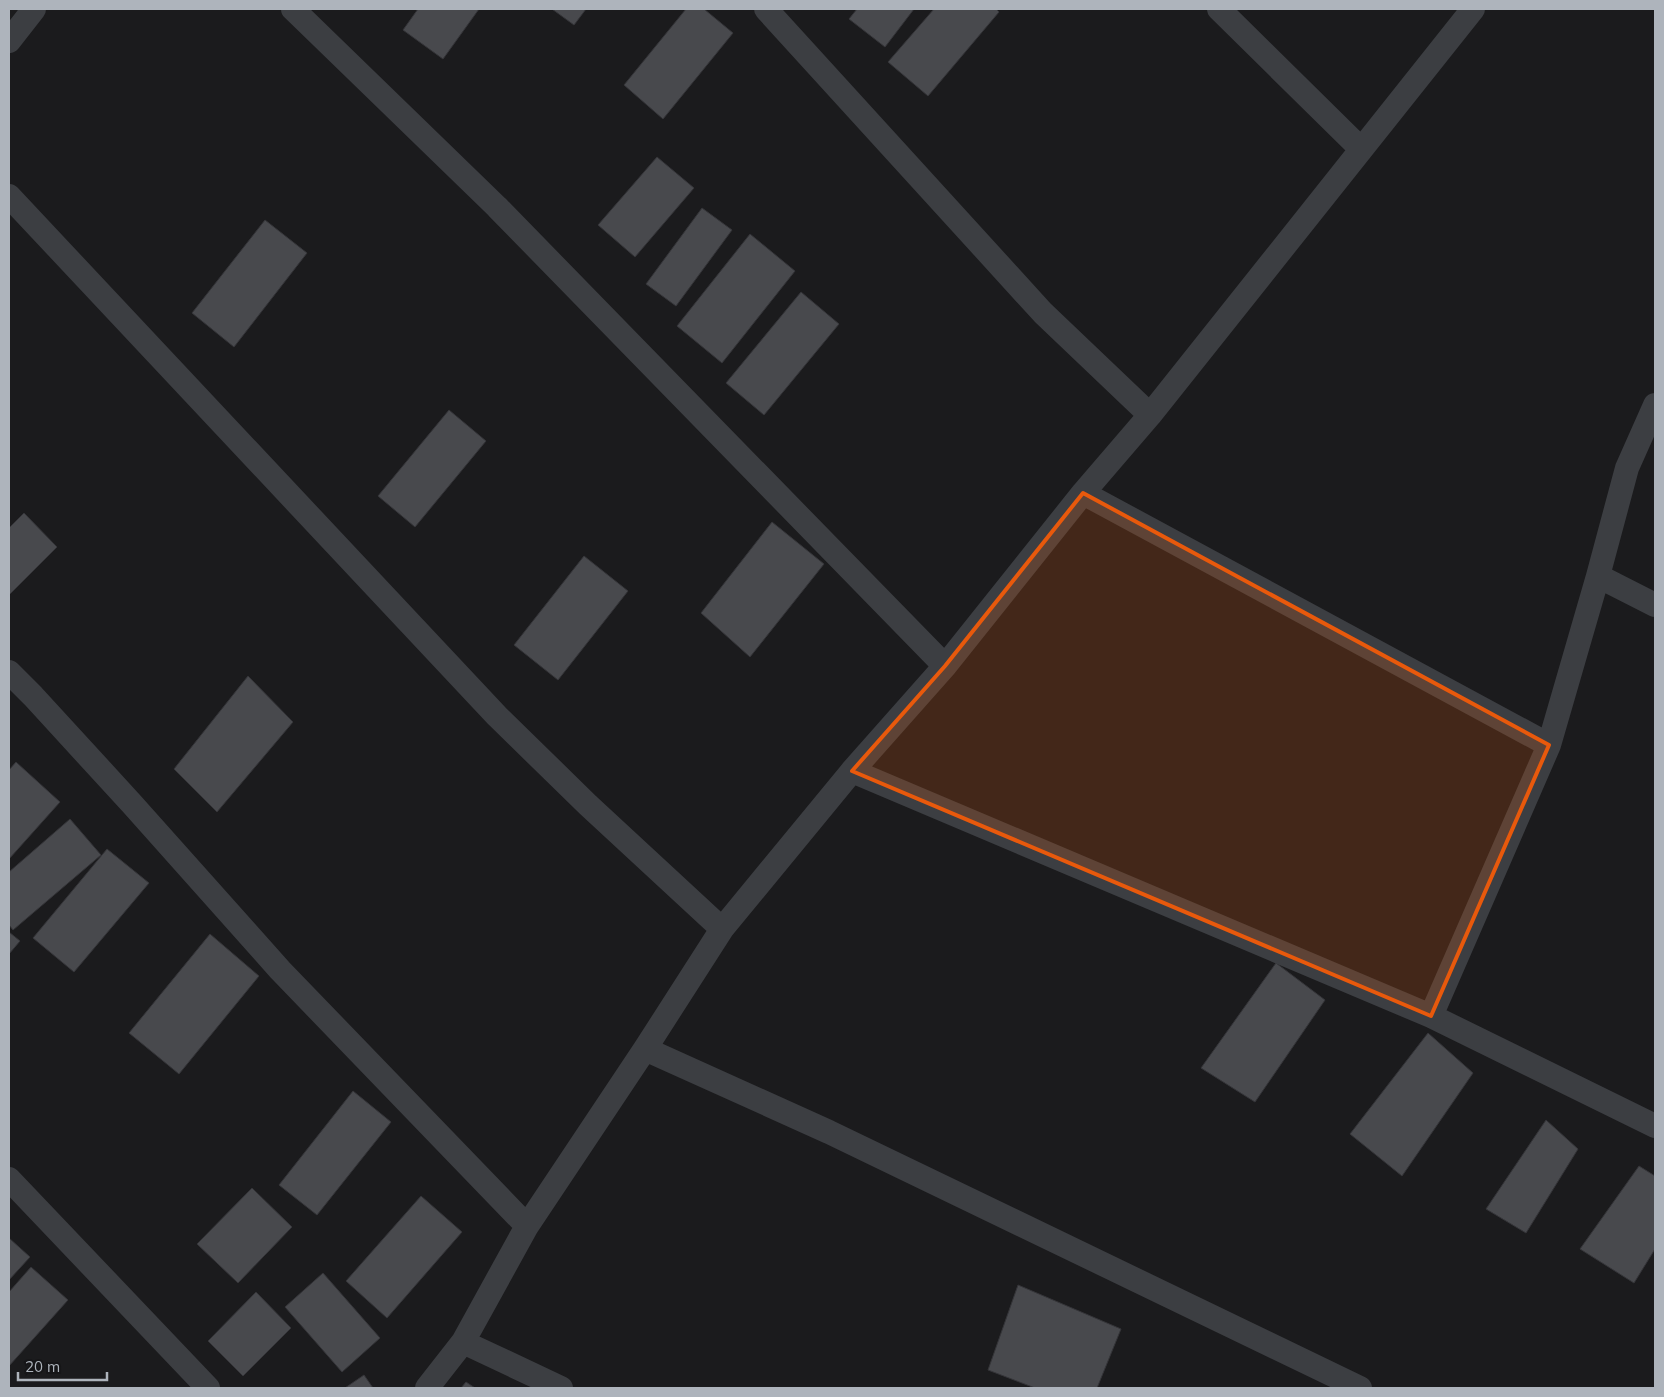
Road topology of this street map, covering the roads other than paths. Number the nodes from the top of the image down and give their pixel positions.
1 (34, 9) edge
2 (292, 9) edge
3 (766, 9) edge
4 (1219, 9) edge
5 (1473, 9) edge
6 (9, 41) edge
7 (1361, 149) junction
8 (9, 196) edge
9 (1655, 405) edge
10 (1150, 415) junction
11 (1083, 493) junction
12 (1598, 576) junction
13 (1655, 605) edge
14 (944, 666) junction
15 (9, 672) edge
16 (1549, 745) junction
17 (852, 771) junction
18 (722, 929) junction
19 (1431, 1016) junction
20 (645, 1049) junction
21 (1655, 1126) edge
22 (9, 1179) edge
23 (527, 1226) junction
24 (463, 1342) junction
25 (208, 1388) edge
26 (427, 1388) edge
27 (561, 1388) edge
28 (1360, 1388) edge

1 - 6 street
2 - 14 street
3 - 10 street
4 - 7 street
5 - 7 street
7 - 10 street
8 - 18 street
9 - 12 street
10 - 11 street
11 - 14 street
11 - 16 street
12 - 13 street
12 - 16 street
14 - 17 street
15 - 23 street
16 - 19 street
17 - 18 street
17 - 19 street
18 - 20 street
19 - 21 street
20 - 23 street
20 - 28 street
22 - 25 street
23 - 24 street
24 - 26 street
24 - 27 street

